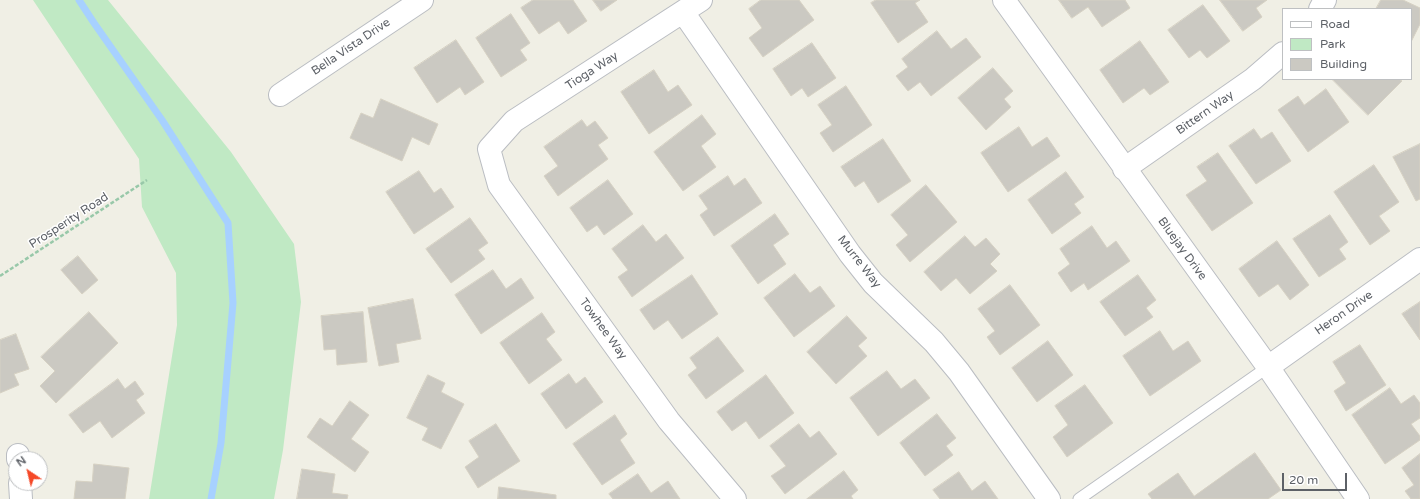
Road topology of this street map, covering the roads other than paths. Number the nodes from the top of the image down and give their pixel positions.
1 (422, 0) edge
2 (701, 0) edge
3 (1004, 0) edge
4 (683, 12) junction
5 (1282, 54) edge
6 (280, 95) dead end
7 (489, 149) joint
8 (1124, 169) junction
9 (1420, 259) edge
10 (1268, 367) junction
11 (735, 499) edge
12 (1049, 499) edge
13 (1079, 499) edge
14 (1358, 499) edge

1 - 6 street, Bella Vista Drive
2 - 4 street, Tioga Way
3 - 8 street, Bluejay Drive
4 - 7 street, Tioga Way
4 - 12 street, Murre Way
5 - 8 street, Bittern Way
7 - 11 street, Towhee Way
8 - 10 street, Bluejay Drive
9 - 10 street, Heron Drive
10 - 13 lane
10 - 14 street, Bluejay Drive

